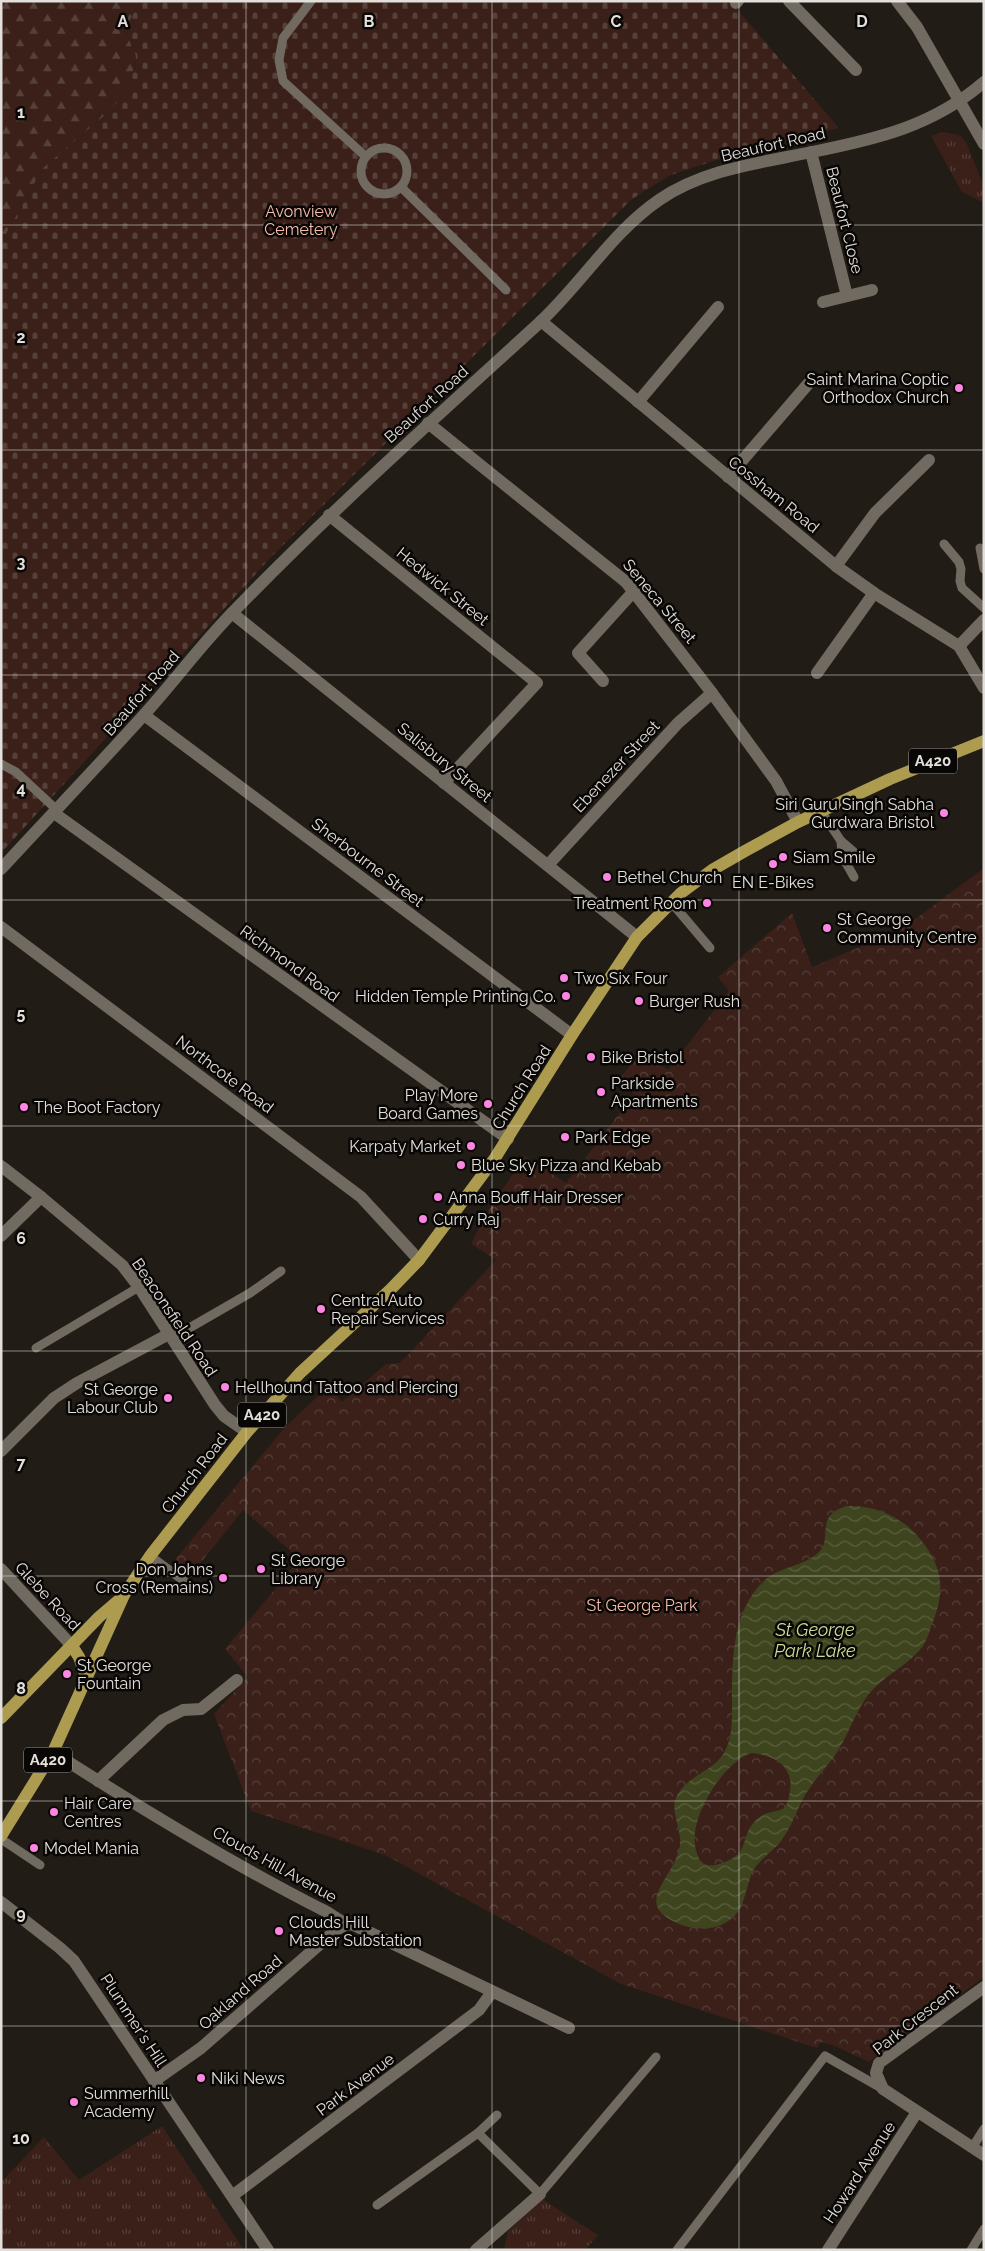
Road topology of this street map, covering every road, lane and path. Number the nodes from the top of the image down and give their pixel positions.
1 (311, 1) edge
2 (789, 1) edge
3 (897, 1) edge
4 (856, 70) dead end
5 (984, 82) edge
6 (960, 101) junction
7 (984, 144) edge
8 (811, 152) junction
9 (365, 156) junction
10 (401, 187) junction
11 (506, 290) dead end
12 (872, 290) dead end
13 (847, 296) junction
14 (823, 302) dead end
15 (718, 307) dead end
16 (542, 321) junction
17 (808, 384) dead end
18 (638, 402) junction
19 (428, 423) junction
20 (929, 460) dead end
21 (728, 477) junction
22 (329, 515) junction
23 (944, 544) dead end
24 (980, 548) dead end
25 (836, 566) junction
26 (984, 569) edge
27 (634, 591) junction
28 (874, 594) junction
29 (984, 608) edge
30 (232, 613) junction
31 (984, 620) edge
32 (959, 646) junction
33 (817, 673) dead end
34 (602, 681) dead end
35 (984, 688) edge
36 (712, 693) junction
37 (144, 715) junction
38 (984, 740) edge
39 (1, 764) edge
40 (444, 783) junction
41 (55, 811) junction
42 (821, 811) junction
43 (798, 822) junction
44 (841, 841) junction
45 (855, 853) dead end
46 (548, 865) junction
47 (1, 869) edge
48 (854, 877) dead end
49 (671, 902) junction
50 (1, 927) edge
51 (638, 937) junction
52 (710, 948) dead end
53 (572, 1035) junction
54 (508, 1138) junction
55 (1, 1166) edge
56 (41, 1197) junction
57 (1, 1236) edge
58 (419, 1260) junction
59 (281, 1271) dead end
60 (139, 1287) junction
61 (171, 1336) junction
62 (36, 1348) dead end
63 (247, 1432) junction
64 (1, 1452) edge
65 (150, 1556) junction
66 (1, 1569) edge
67 (192, 1586) dead end
68 (124, 1595) junction
69 (72, 1646) junction
70 (87, 1679) junction
71 (237, 1680) dead end
72 (1, 1718) edge
73 (53, 1752) junction
74 (98, 1781) junction
75 (1, 1838) edge
76 (40, 1865) dead end
77 (1, 1902) edge
78 (346, 1925) junction
79 (984, 1986) edge
80 (492, 1992) junction
81 (569, 2028) dead end
82 (656, 2057) dead end
83 (154, 2081) junction
84 (881, 2086) junction
85 (917, 2112) junction
86 (497, 2115) dead end
87 (984, 2129) edge
88 (478, 2133) junction
89 (972, 2148) junction
90 (984, 2155) edge
91 (540, 2194) junction
92 (232, 2196) junction
93 (377, 2205) dead end
94 (984, 2230) edge
95 (268, 2250) edge
96 (476, 2250) edge
97 (677, 2250) edge
98 (828, 2250) edge
99 (971, 2250) edge

1 - 9 lane
2 - 4 street
3 - 6 street
5 - 6 street, Beaufort Road
6 - 7 street
6 - 8 street, Beaufort Road
8 - 13 street, Beaufort Close
8 - 16 street, Beaufort Road
9 - 10 lane
9 - 10 lane
10 - 11 lane
12 - 13 street, Beaufort Close
13 - 14 street, Beaufort Close
15 - 18 street
16 - 18 street, Cossham Road
16 - 19 street, Beaufort Road
17 - 21 street
18 - 21 street, Cossham Road
19 - 22 street, Beaufort Road
19 - 27 street, Seneca Street
20 - 25 street
21 - 25 street, Cossham Road
22 - 30 street, Beaufort Road
22 - 40 street, Hedwick Street
23 - 29 lane
24 - 26 lane
25 - 28 street, Cossham Road
27 - 34 street
27 - 36 street, Seneca Street
28 - 32 street, Cossham Road
28 - 33 street
30 - 37 street, Beaufort Road
30 - 40 street, Salisbury Street
31 - 32 street
32 - 35 street, Cossham Road
36 - 43 street, Seneca Street
36 - 46 street, Ebenezer Street
37 - 41 street, Beaufort Road
37 - 53 street, Sherbourne Street
38 - 42 main road, Church Road / A420
39 - 41 lane
40 - 46 street, Salisbury Street
41 - 47 street, Beaufort Road
41 - 54 street, Richmond Road
42 - 43 main road, Church Road / A420
42 - 44 lane
43 - 49 main road, Church Road / A420
44 - 45 lane
44 - 48 lane
46 - 51 street, Salisbury Street
49 - 51 main road, Church Road / A420
49 - 52 lane
50 - 58 street, Northcote Road
51 - 53 main road, Church Road / A420
53 - 54 main road, Church Road / A420
54 - 58 main road, Church Road / A420
55 - 56 street, Beaconsfield Road
56 - 57 street
56 - 60 street, Beaconsfield Road
58 - 63 main road, Church Road / A420
59 - 61 lane
60 - 61 street, Beaconsfield Road
60 - 62 lane
61 - 63 street, Beaconsfield Road
61 - 64 street
63 - 65 main road, Church Road / A420
65 - 67 lane
65 - 68 main road, Church Road / A420
66 - 69 street, Glebe Road
68 - 69 main road
68 - 70 main road, Church Road / A420
69 - 70 main road
69 - 72 main road
70 - 73 main road, A420
71 - 74 street
73 - 74 street, Clouds Hill Avenue
73 - 75 main road, A420
74 - 78 street, Clouds Hill Avenue
75 - 76 lane
77 - 83 street, Plummer's Hill
78 - 80 street, Clouds Hill Avenue
78 - 83 street, Oakland Road
79 - 84 street, Park Crescent
80 - 81 street, Clouds Hill Avenue
80 - 92 street, Park Avenue
82 - 91 lane
83 - 92 street, Plummer's Hill
84 - 85 street
84 - 97 lane
85 - 89 street
85 - 98 street, Howard Avenue
86 - 88 lane
87 - 89 lane
88 - 91 lane
88 - 93 lane
89 - 90 street
91 - 96 street
92 - 95 street, Plummer's Hill
94 - 99 lane

